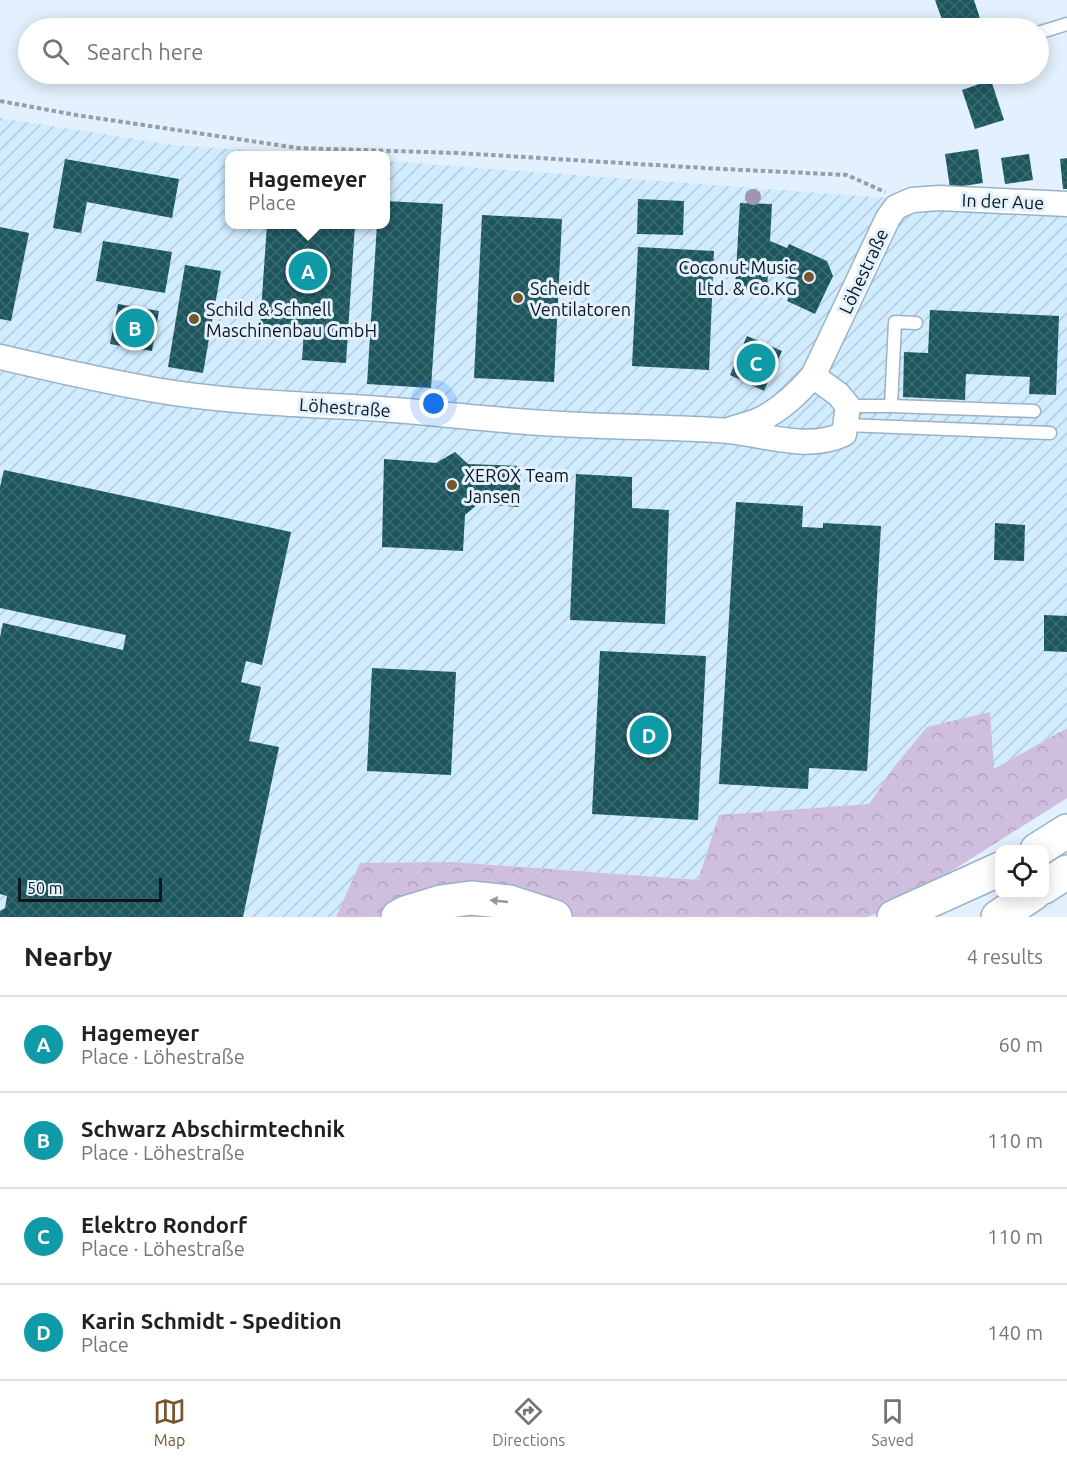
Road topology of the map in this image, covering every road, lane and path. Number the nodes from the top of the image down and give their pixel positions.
1 (1067, 24) edge
2 (1049, 30) edge
3 (0, 101) edge
4 (939, 198) joint
5 (1067, 204) edge
6 (896, 207) junction
7 (916, 323) dead end
8 (0, 357) edge
9 (813, 376) junction
10 (891, 406) junction
11 (1034, 411) dead end
12 (847, 416) junction
13 (729, 430) junction
14 (1050, 434) dead end
15 (1067, 831) edge
16 (1043, 845) edge
17 (1067, 872) edge
18 (995, 873) edge
19 (995, 874) edge
20 (1049, 884) edge
21 (1026, 899) edge
22 (398, 917) edge
23 (555, 917) edge
24 (894, 917) edge
25 (932, 917) edge
26 (999, 917) edge

1 - 2 lane
3 - 6 path
4 - 5 street, In der Aue
4 - 6 street, Löhestraße
6 - 9 street, Löhestraße
7 - 10 lane
8 - 13 street, Löhestraße
9 - 12 street
9 - 13 street, Löhestraße
10 - 11 lane
10 - 12 lane
12 - 13 street, Löhestraße
12 - 14 lane
15 - 16 highway
17 - 20 highway
18 - 24 highway
19 - 25 highway
21 - 26 highway
23 -> 22 highway

